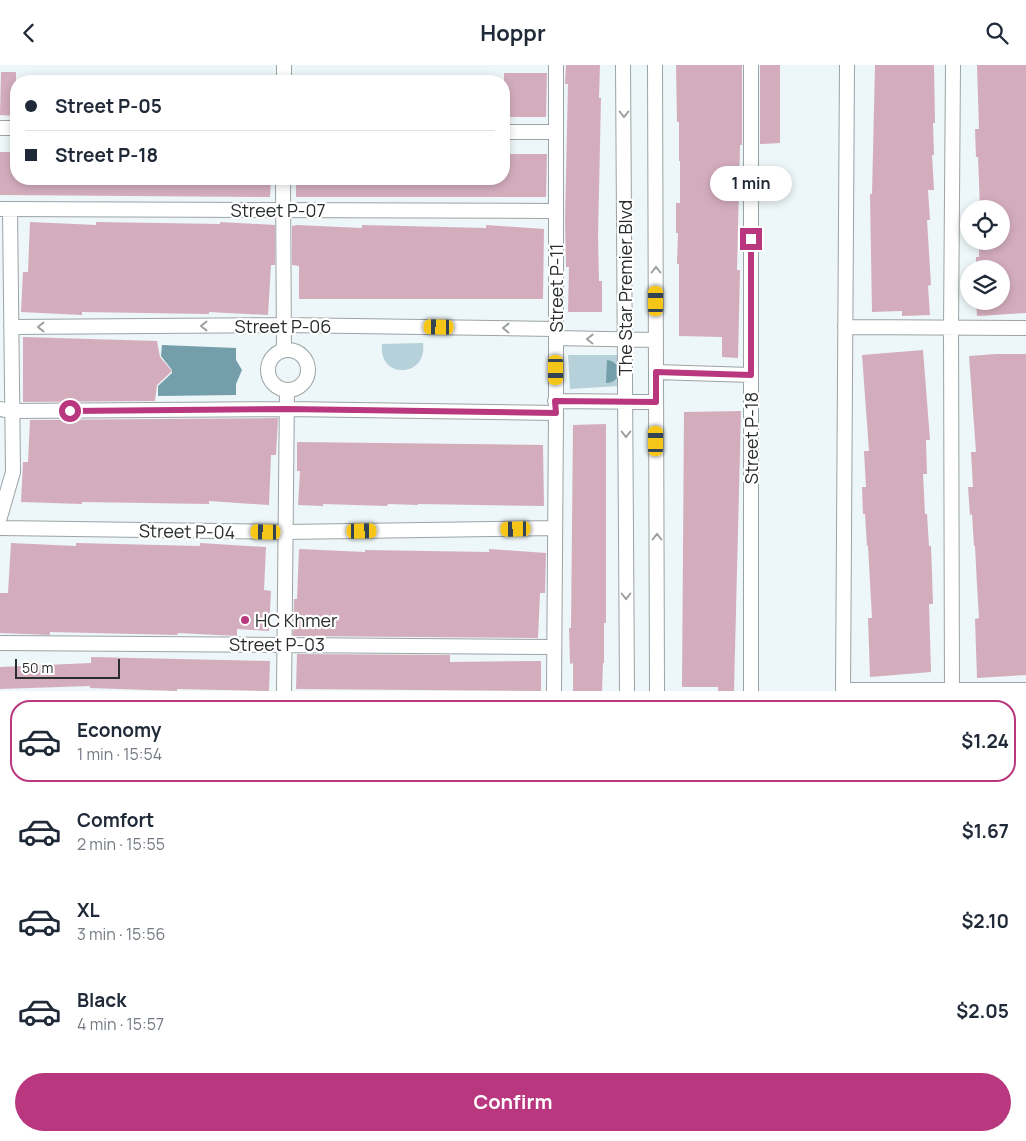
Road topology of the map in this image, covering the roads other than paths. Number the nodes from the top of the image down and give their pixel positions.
1 (556, 65) edge
2 (624, 65) edge
3 (656, 65) edge
4 (751, 65) edge
5 (847, 65) edge
6 (953, 65) edge
7 (510, 132) edge
8 (556, 132) junction
9 (283, 185) edge
10 (5, 209) edge
11 (282, 210) junction
12 (556, 211) junction
13 (284, 325) junction
14 (12, 327) junction
15 (845, 327) junction
16 (951, 328) junction
17 (1026, 328) edge
18 (555, 333) junction
19 (625, 340) junction
20 (656, 340) junction
21 (284, 350) junction
22 (656, 372) junction
23 (751, 375) junction
24 (287, 390) junction
25 (625, 402) junction
26 (656, 402) junction
27 (556, 407) junction
28 (287, 409) junction
29 (6, 410) edge
30 (0, 517) edge
31 (0, 528) edge
32 (555, 528) junction
33 (285, 532) junction
34 (0, 643) edge
35 (284, 644) junction
36 (554, 647) junction
37 (843, 690) edge
38 (952, 690) edge
39 (1026, 690) edge
40 (284, 691) edge
41 (554, 691) edge
42 (627, 691) edge
43 (657, 691) edge
44 (750, 691) edge

1 - 8 street, Street P-11
2 -> 19 street, The Star Premier Blvd
20 -> 3 street, The Star Premier Blvd
4 - 23 street, Street P-18
5 - 15 street
6 - 16 street
7 - 8 street
8 - 12 street, Street P-11
9 - 11 street
10 - 11 street, Street P-07
10 - 14 street
11 - 12 street, Street P-07
11 - 13 street
12 - 18 street, Street P-11
13 -> 14 street, Street P-06
18 -> 13 street, Street P-06
13 - 21 street
14 - 29 street
15 - 16 street
15 - 37 street
16 - 17 street
16 - 38 street
19 -> 18 street, Street P-06
18 - 27 street, Street P-11
19 - 20 street, Street P-06
19 - 25 street, The Star Premier Blvd
20 - 22 street, The Star Premier Blvd
21 - 24 street
21 - 24 street
22 - 23 street
22 - 26 street, The Star Premier Blvd
23 - 44 street, Street P-18
24 - 28 street
25 - 26 street
25 - 27 street
25 -> 42 street, The Star Premier Blvd
43 -> 26 street, The Star Premier Blvd
27 - 28 street
27 - 32 street, Street P-11
28 - 29 street
28 - 33 street
29 - 30 street
31 - 33 street, Street P-04
32 - 33 street, Street P-04
32 - 36 street, Street P-11
33 - 35 street
34 - 35 street, Street P-03
35 - 36 street, Street P-03
35 - 40 street
36 - 41 street, Street P-11
37 - 38 street
38 - 39 street

